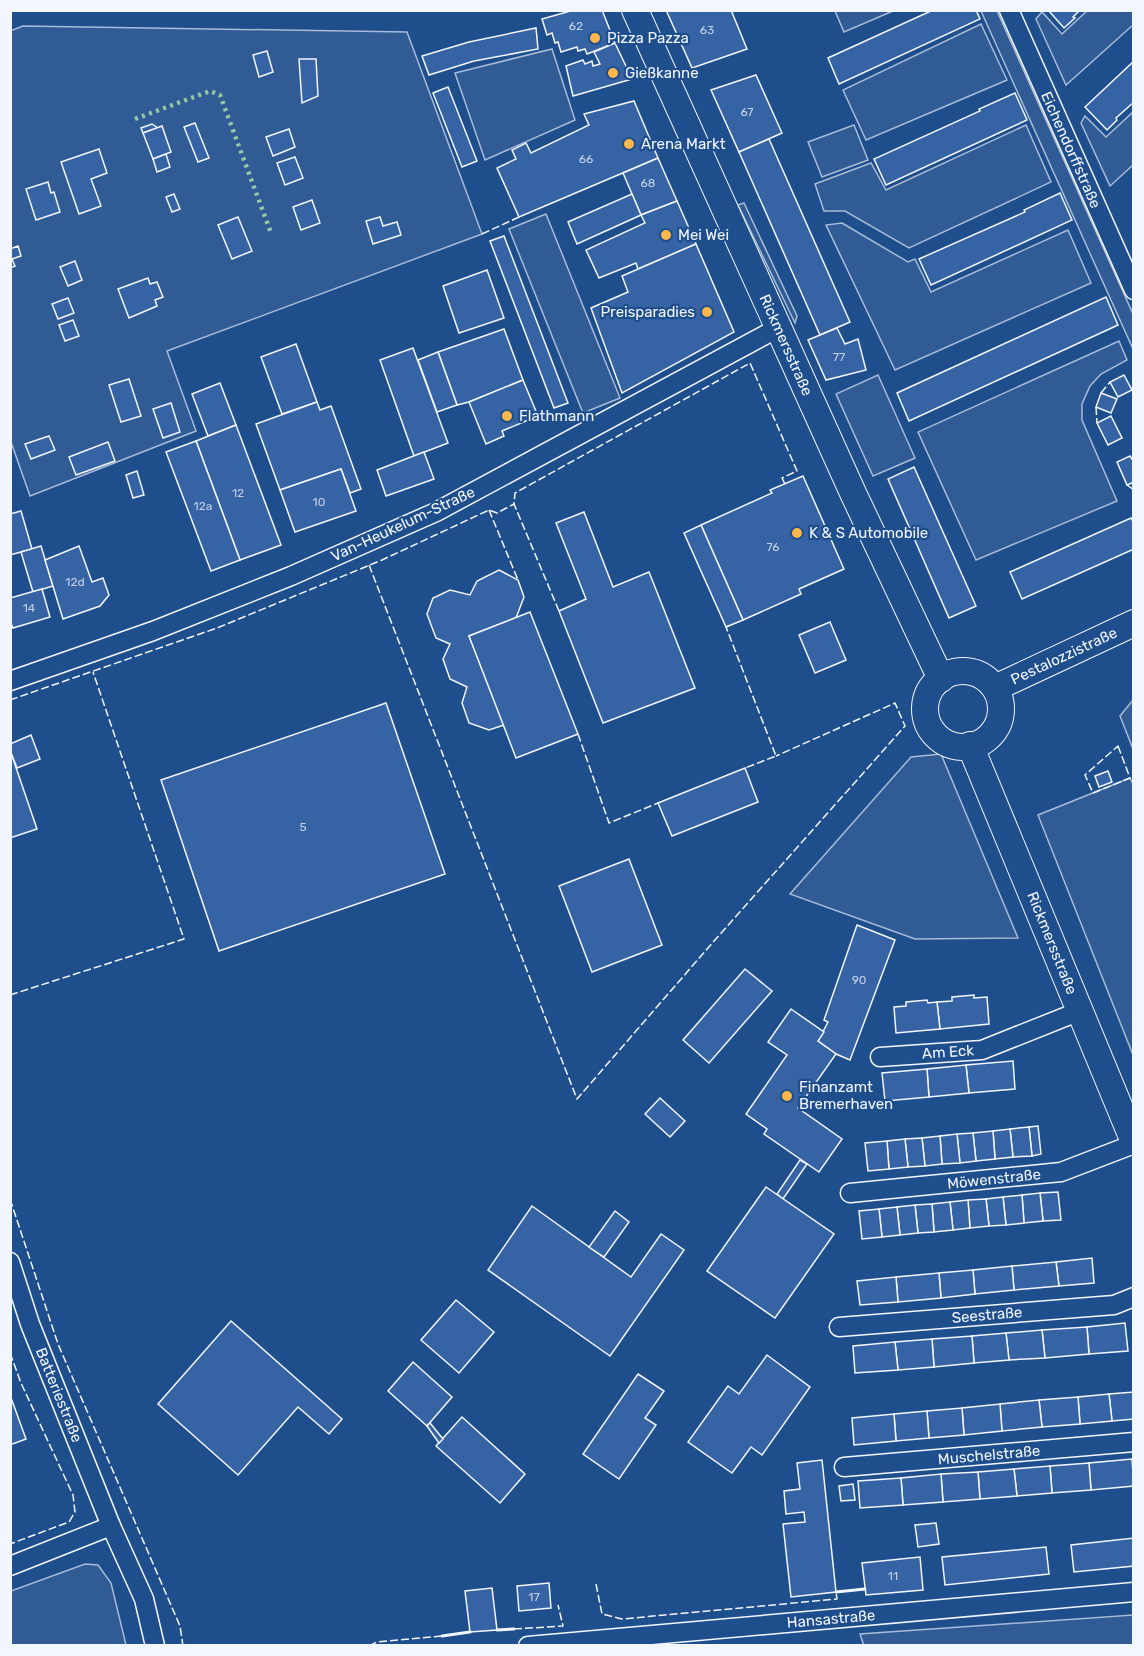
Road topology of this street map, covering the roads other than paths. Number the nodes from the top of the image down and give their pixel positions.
1 (635, 10) edge
2 (1009, 10) edge
3 (1134, 290) edge
4 (778, 328) junction
5 (1134, 623) edge
6 (940, 678) junction
7 (10, 681) edge
8 (995, 688) junction
9 (970, 746) junction
10 (1080, 1011) junction
11 (880, 1057) dead end
12 (1134, 1143) edge
13 (850, 1194) dead end
14 (10, 1262) edge
15 (1134, 1297) edge
16 (839, 1327) dead end
17 (1134, 1442) edge
18 (844, 1467) dead end
19 (111, 1526) junction
20 (10, 1566) edge
21 (1134, 1592) edge
22 (155, 1646) edge
23 (528, 1646) edge

1 - 4 main road, Rickmersstraße
2 - 3 street, Eichendorffstraße
4 - 6 main road, Rickmersstraße
4 - 7 street, Van-Heukelum-Straße
5 - 8 main road, Pestalozzistraße
6 - 8 main road
6 - 9 main road
8 - 9 main road
9 - 10 main road, Rickmersstraße
10 - 11 street, Am Eck
10 - 12 main road, Rickmersstraße
12 - 13 street, Möwenstraße
14 - 19 street, Batteriestraße
15 - 16 street, Seestraße
17 - 18 street, Muschelstraße
19 - 20 street
19 - 22 street, Batteriestraße
21 - 23 street, Hansastraße

